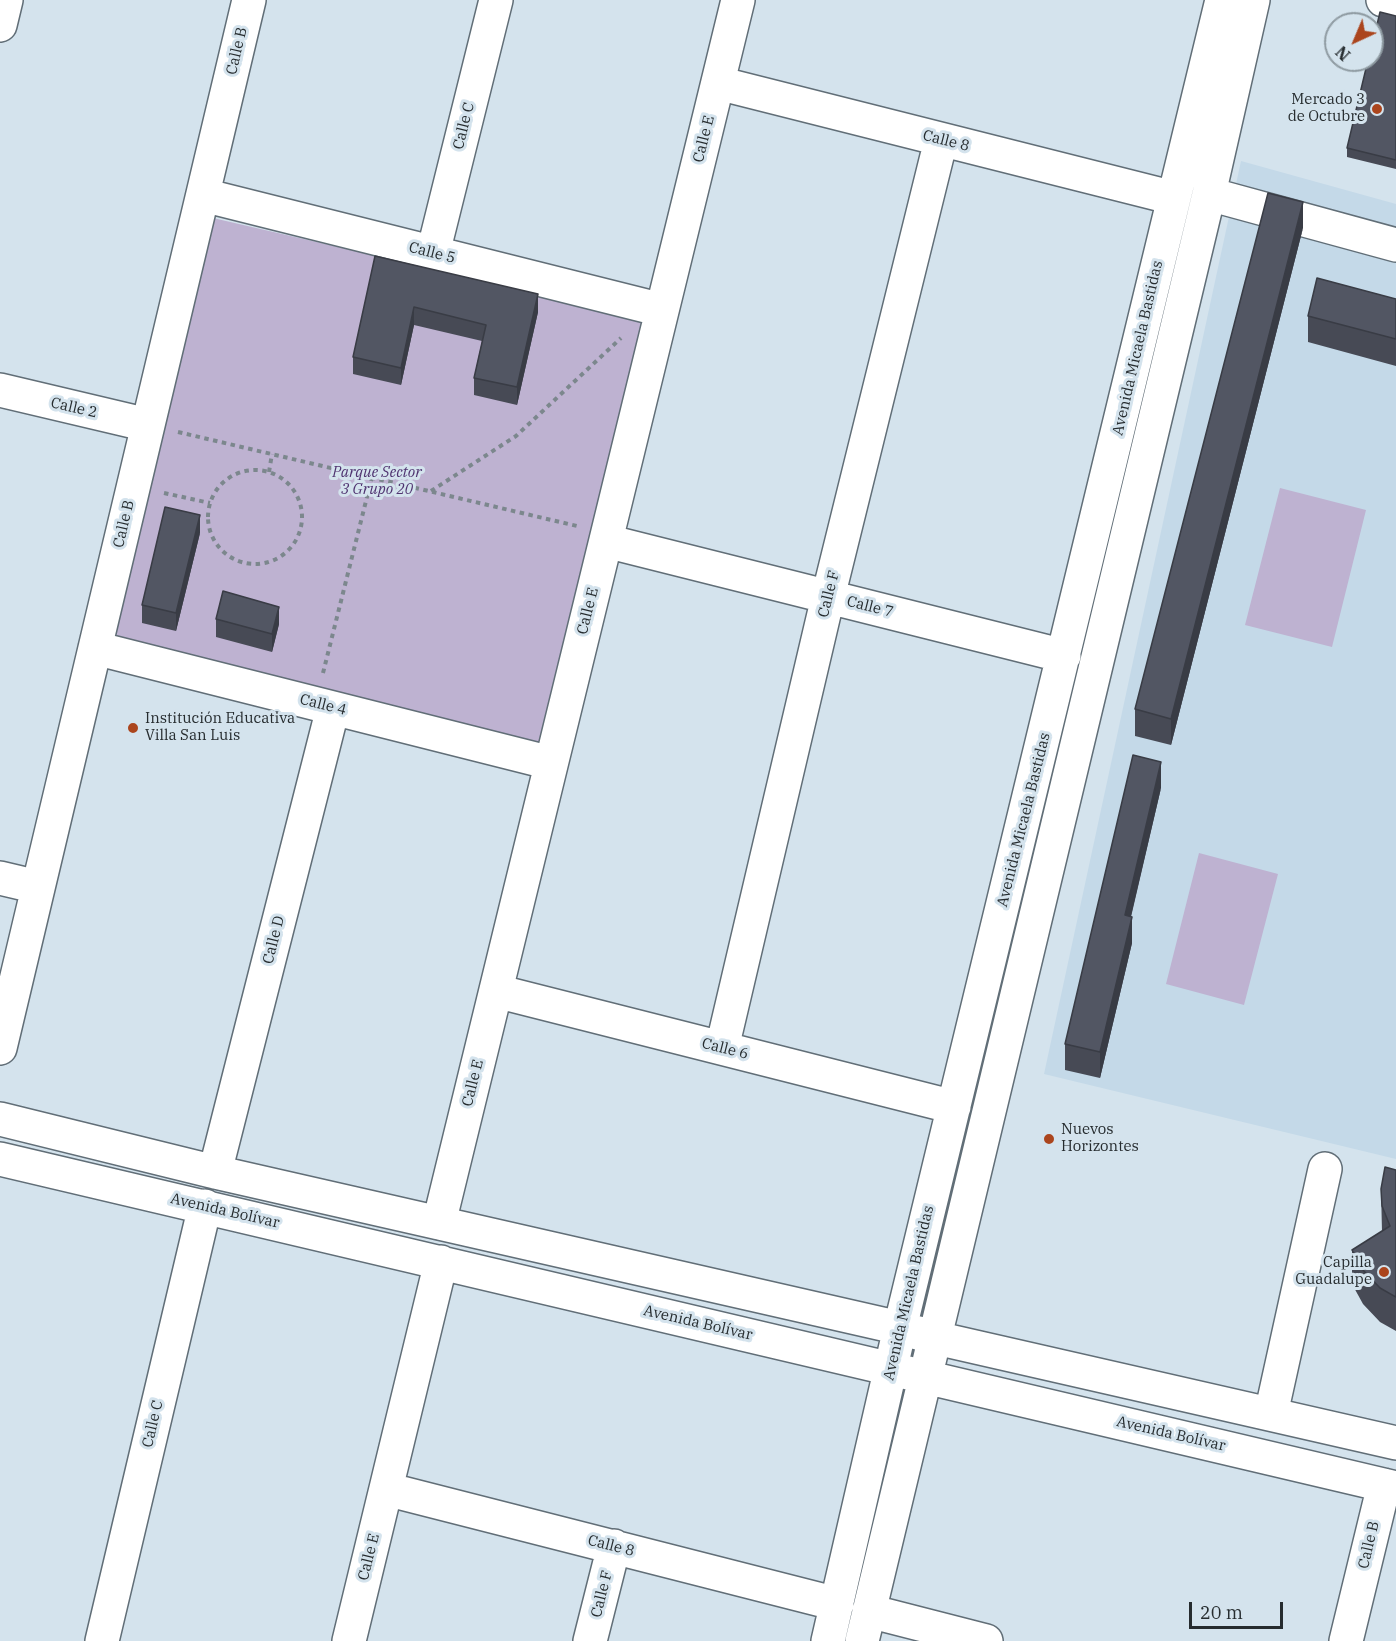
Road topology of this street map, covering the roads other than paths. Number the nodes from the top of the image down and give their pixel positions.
1 (6, 0) edge
2 (249, 0) edge
3 (496, 0) edge
4 (738, 0) edge
5 (1222, 0) edge
6 (1253, 0) edge
7 (1383, 0) edge
8 (1396, 3) edge
9 (0, 25) edge
10 (718, 83) junction
11 (941, 140) junction
12 (1209, 194) junction
13 (203, 195) junction
14 (1174, 198) junction
15 (1396, 245) edge
16 (433, 253) junction
17 (662, 310) junction
18 (0, 390) edge
19 (148, 425) junction
20 (607, 537) junction
21 (828, 597) junction
22 (95, 648) junction
23 (1064, 656) junction
24 (333, 708) junction
25 (551, 763) junction
26 (0, 878) edge
27 (38, 887) junction
28 (496, 991) junction
29 (0, 1048) edge
30 (722, 1048) junction
31 (954, 1107) junction
32 (0, 1119) edge
33 (0, 1159) edge
34 (1325, 1170) dead end
35 (215, 1172) junction
36 (205, 1206) junction
37 (439, 1223) junction
38 (441, 1263) junction
39 (900, 1328) junction
40 (936, 1338) junction
41 (891, 1368) junction
42 (927, 1376) junction
43 (1271, 1414) junction
44 (1396, 1443) edge
45 (1390, 1486) edge
46 (386, 1489) junction
47 (614, 1546) junction
48 (837, 1604) junction
49 (865, 1626) edge
50 (102, 1641) edge
51 (349, 1641) edge
52 (590, 1641) edge
53 (828, 1641) edge
54 (986, 1641) edge
55 (1346, 1641) edge

1 - 9 street
2 - 13 street, Calle B
3 - 16 street, Calle C
4 - 10 street, Calle E
5 - 14 street, Avenida Micaela Bastidas
6 - 12 street
7 - 8 street
10 - 11 street, Calle 8
10 - 17 street, Calle E
11 - 14 street, Calle 8
11 - 21 street, Calle F
12 - 15 street
12 - 40 street
13 - 16 street, Calle 5
13 - 19 street, Calle B
14 - 23 street, Avenida Micaela Bastidas
16 - 17 street, Calle 5
17 - 20 street, Calle E
18 - 19 street, Calle 2
19 - 22 street, Calle B
20 - 21 street, Calle 7
20 - 25 street, Calle E
21 - 23 street, Calle 7
21 - 30 street, Calle F
22 - 24 street, Calle 4
22 - 27 street, Calle B
23 - 31 street, Avenida Micaela Bastidas
24 - 25 street, Calle 4
24 - 35 street, Calle D
25 - 28 street, Calle E
26 - 27 street
27 - 29 street, Calle B
28 - 30 street, Calle 6
28 - 37 street, Calle E
30 - 31 street, Calle 6
31 - 39 street, Avenida Micaela Bastidas
32 - 35 street
33 - 36 street, Avenida Bolívar
34 - 43 street
35 - 37 street
36 - 38 street, Avenida Bolívar
36 - 50 street, Calle C
37 - 39 street
38 - 41 street, Avenida Bolívar
38 - 46 street, Calle E
39 - 40 street
39 - 41 street, Avenida Micaela Bastidas
40 - 42 street
40 - 43 street
41 - 42 street, Avenida Bolívar
41 - 48 street, Avenida Micaela Bastidas
42 - 45 street, Avenida Bolívar
42 - 49 street
43 - 44 street
45 - 55 street, Calle B
46 - 47 street, Calle 8
46 - 51 street, Calle E
47 - 48 street, Calle 8
47 - 52 street, Calle F
48 - 53 street, Avenida Micaela Bastidas
49 - 54 street

